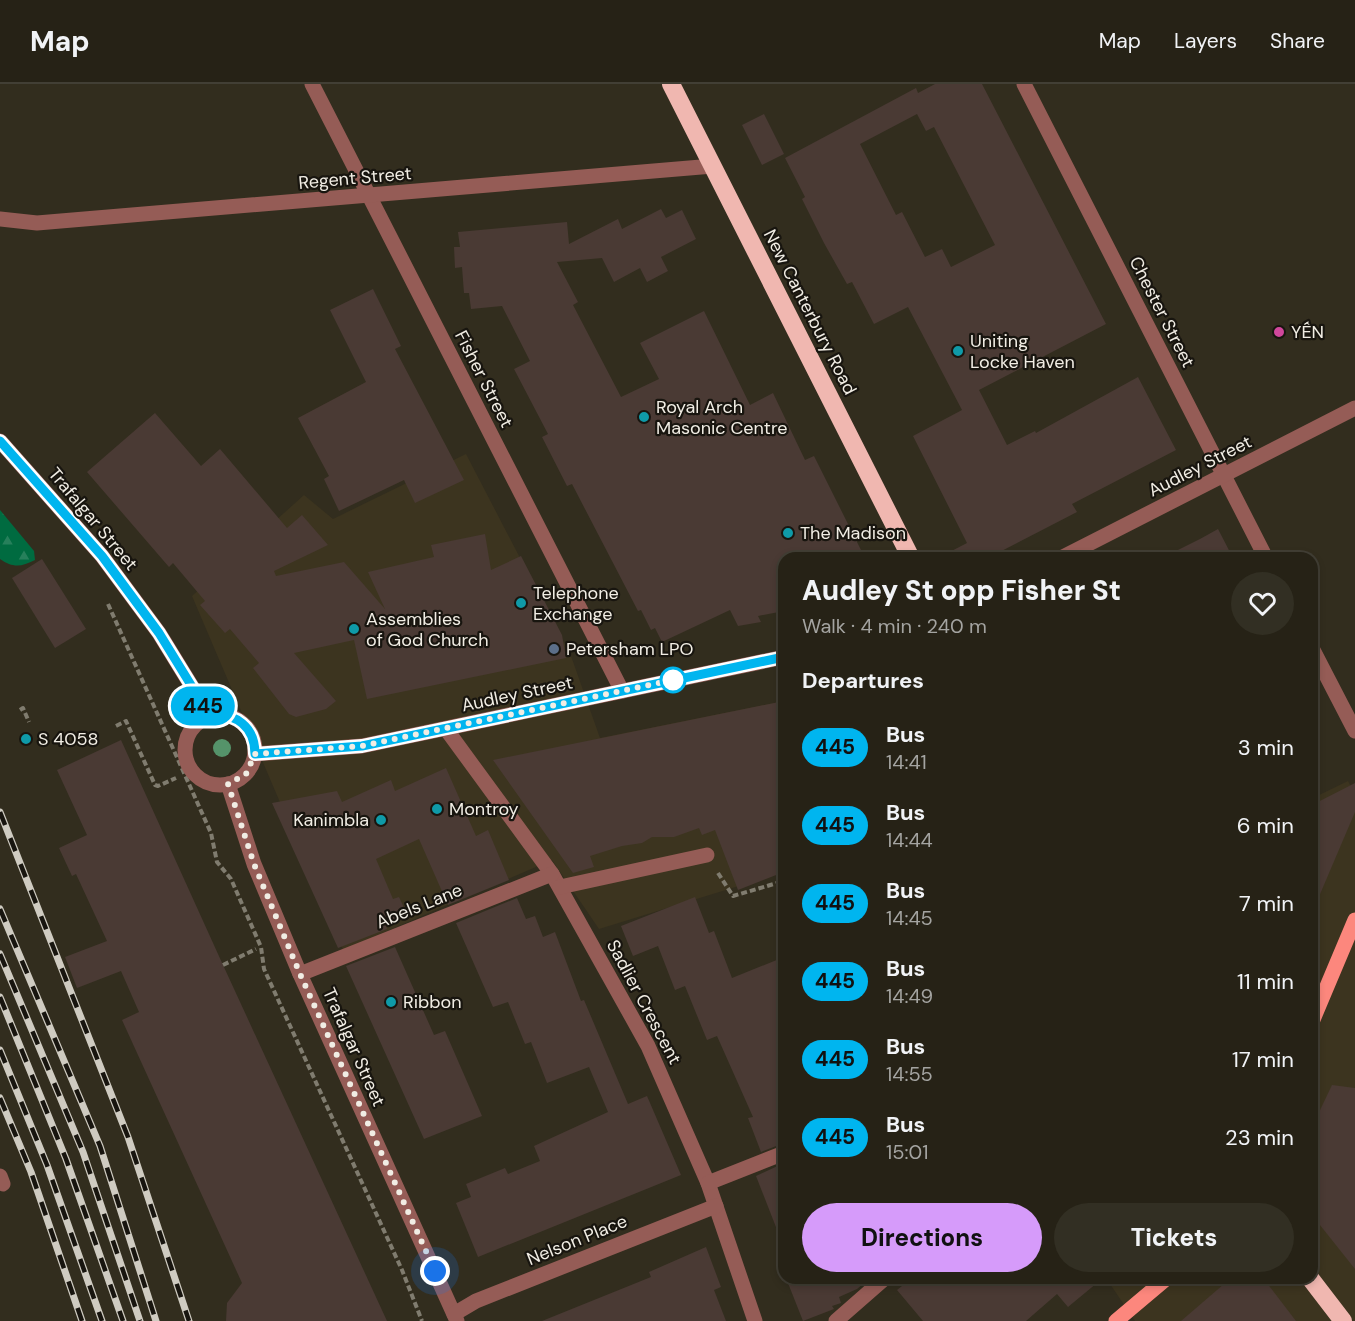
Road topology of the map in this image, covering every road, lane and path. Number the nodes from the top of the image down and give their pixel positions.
1 (312, 84) edge
2 (671, 84) edge
3 (1024, 84) edge
4 (713, 166) junction
5 (369, 196) junction
6 (0, 219) edge
7 (37, 223) junction
8 (0, 231) edge
9 (1355, 408) edge
10 (0, 441) edge
11 (1223, 476) junction
12 (908, 552) edge
13 (1073, 552) edge
14 (1263, 552) edge
15 (105, 599) dead end
16 (778, 658) edge
17 (1318, 659) edge
18 (622, 691) junction
19 (20, 710) dead end
20 (210, 716) junction
21 (29, 722) dead end
22 (116, 726) dead end
23 (446, 729) junction
24 (1355, 730) edge
25 (255, 754) junction
26 (176, 778) dead end
27 (228, 784) junction
28 (707, 855) joint
29 (556, 881) junction
30 (778, 883) edge
31 (1355, 920) edge
32 (255, 949) dead end
33 (224, 964) dead end
34 (300, 974) junction
35 (1318, 1008) edge
36 (778, 1155) edge
37 (708, 1183) junction
38 (716, 1206) junction
39 (878, 1284) edge
40 (1160, 1284) edge
41 (1315, 1284) edge
42 (455, 1317) edge
43 (1355, 1318) edge
44 (422, 1321) edge
45 (755, 1321) edge
46 (836, 1321) edge
47 (1116, 1321) edge
48 (1344, 1321) edge

1 - 5 street, Fisher Street
2 - 4 highway, New Canterbury Road
3 - 11 street, Chester Street
4 - 5 street, Regent Street
4 - 12 highway, New Canterbury Road
5 - 7 street, Regent Street
5 - 18 street, Fisher Street
6 - 7 street, Regent Street
7 - 8 street
9 - 11 street, Audley Street
10 - 20 street, Trafalgar Street
11 - 13 street, Audley Street
11 - 14 street, Chester Street
15 - 44 path
16 - 18 street, Audley Street
17 - 24 street
18 - 23 street, Audley Street
19 - 21 path
20 - 25 street
20 - 27 street
22 - 26 path
23 - 25 street, Audley Street
23 - 29 street, Sadlier Crescent
25 - 27 street
27 - 34 street, Trafalgar Street
28 - 29 street, Abels Lane
28 - 30 path
29 - 34 street, Abels Lane
29 - 37 street, Sadlier Crescent
31 - 35 main road
32 - 33 path
34 - 42 street, Trafalgar Street
36 - 37 street
37 - 38 street, Sadlier Crescent
38 - 42 street, Nelson Place
38 - 45 street, Sadlier Crescent
39 - 46 street
40 - 47 main road
41 - 48 highway
43 - 48 street

